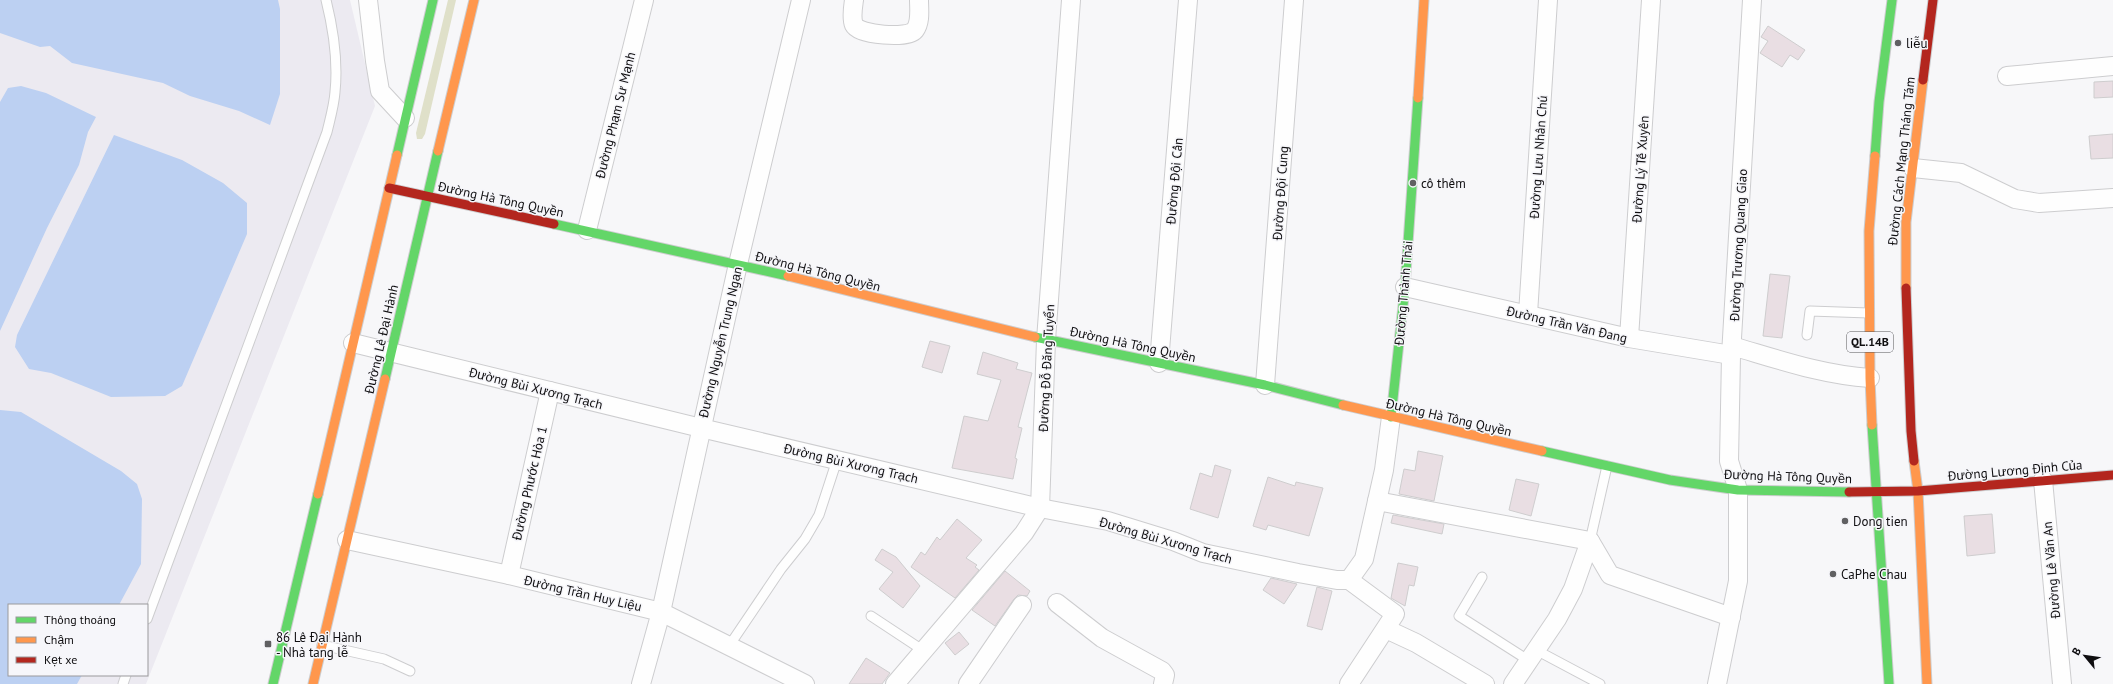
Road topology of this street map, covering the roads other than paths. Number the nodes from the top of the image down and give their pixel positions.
1 (326, 0) edge
2 (368, 0) edge
3 (433, 0) edge
4 (474, 0) edge
5 (644, 0) edge
6 (801, 0) edge
7 (854, 0) edge
8 (919, 0) edge
9 (1071, 0) edge
10 (1188, 0) edge
11 (1294, 0) edge
12 (1424, 0) edge
13 (1548, 0) edge
14 (1651, 0) edge
15 (1752, 0) edge
16 (1892, 0) edge
17 (1933, 0) edge
18 (2113, 66) edge
19 (2007, 76) dead end
20 (405, 118) junction
21 (1913, 168) junction
22 (389, 188) junction
23 (428, 197) junction
24 (2113, 198) edge
25 (587, 230) junction
26 (738, 264) junction
27 (1405, 287) junction
28 (1870, 313) junction
29 (1528, 314) junction
30 (1807, 335) dead end
31 (1628, 338) junction
32 (1046, 340) junction
33 (353, 343) junction
34 (1731, 351) junction
35 (391, 352) junction
36 (1159, 363) junction
37 (1870, 378) junction
38 (1265, 385) junction
39 (550, 391) junction
40 (1391, 417) junction
41 (701, 428) junction
42 (837, 460) junction
43 (1607, 466) junction
44 (2113, 475) edge
45 (2043, 480) junction
46 (1738, 490) junction
47 (1918, 491) junction
48 (1876, 492) junction
49 (1377, 501) junction
50 (1040, 508) junction
51 (347, 540) junction
52 (1590, 541) junction
53 (509, 575) junction
54 (1482, 577) dead end
55 (1349, 580) junction
56 (1057, 603) dead end
57 (1022, 605) dead end
58 (661, 612) junction
59 (148, 616) edge
60 (871, 616) dead end
61 (1731, 617) junction
62 (1386, 629) junction
63 (322, 645) junction
64 (729, 646) junction
65 (924, 651) junction
66 (1532, 655) junction
67 (410, 671) dead end
68 (1352, 683) edge
69 (273, 684) edge
70 (313, 684) edge
71 (641, 684) edge
72 (805, 684) edge
73 (896, 684) edge
74 (968, 684) edge
75 (1164, 684) edge
76 (1485, 684) edge
77 (1513, 684) edge
78 (1600, 684) edge
79 (1717, 684) edge
80 (1889, 684) edge
81 (1927, 684) edge
82 (2062, 684) edge

1 - 59 lane
2 - 20 street
3 - 20 main road, Đường Lê Đại Hành
4 - 23 main road, Đường Lê Đại Hành
5 - 25 street, Đường Phạm Sư Mạnh
6 - 26 street, Đường Nguyễn Trung Ngạn
7 - 8 street
9 - 32 street, Đường Đỗ Đăng Tuyển
10 - 36 street, Đường Đội Cấn
11 - 38 street, Đường Đội Cung
12 - 27 main road, Đường Thành Thái
13 - 29 street, Đường Lưu Nhân Chú
14 - 31 street, Đường Lý Tế Xuyên
15 - 34 street, Đường Trương Quang Giao
16 - 28 main road, Đường Cách Mạng Tháng Tám / QL.14B
17 - 21 main road, Đường Cách Mạng Tháng Tám / QL.14B
18 - 19 street
20 - 22 main road, Đường Lê Đại Hành
21 - 24 street
21 - 47 main road, Đường Cách Mạng Tháng Tám / QL.14B
22 - 23 main road, Đường Hà Tông Quyền
22 - 33 main road, Đường Lê Đại Hành
23 - 25 main road, Đường Hà Tông Quyền
23 - 35 main road, Đường Lê Đại Hành
25 - 26 main road, Đường Hà Tông Quyền
26 - 32 main road, Đường Hà Tông Quyền
26 - 41 street, Đường Nguyễn Trung Ngạn
27 - 29 street, Đường Trần Văn Đang
27 - 40 main road, Đường Thành Thái
28 - 30 lane
28 - 37 main road, Đường Cách Mạng Tháng Tám / QL.14B
29 - 31 street, Đường Trần Văn Đang
31 - 34 street, Đường Trần Văn Đang
32 - 36 main road, Đường Hà Tông Quyền
32 - 50 street, Đường Đỗ Đăng Tuyển
33 - 35 street, Đường Bùi Xương Trạch
33 - 69 main road, Đường Lê Đại Hành
34 - 37 street, Đường Trần Văn Đang
34 - 46 street, Đường Trương Quang Giao
35 - 39 street, Đường Bùi Xương Trạch
35 - 51 main road, Đường Lê Đại Hành
36 - 38 main road, Đường Hà Tông Quyền
37 - 48 main road, Đường Cách Mạng Tháng Tám / QL.14B
38 - 40 main road, Đường Hà Tông Quyền
39 - 41 street, Đường Bùi Xương Trạch
39 - 53 street, Đường Phước Hòa 1
40 - 43 main road, Đường Hà Tông Quyền
40 - 49 street, Đường Thành Thái
41 - 42 street, Đường Bùi Xương Trạch
41 - 58 street, Đường Nguyễn Trung Ngạn
42 - 50 street, Đường Bùi Xương Trạch
42 - 64 lane
43 - 46 main road, Đường Hà Tông Quyền
43 - 52 lane
44 - 45 main road, Đường Lương Định Của
45 - 47 main road, Đường Lương Định Của
45 - 82 street, Đường Lê Văn An
46 - 48 main road, Đường Hà Tông Quyền
46 - 61 street, Đường Trương Quang Giao
47 - 48 main road, Đường Lương Định Của
47 - 81 main road, Đường Cách Mạng Tháng Tám / QL.14B
48 - 80 main road, Đường Cách Mạng Tháng Tám / QL.14B
49 - 52 street
49 - 55 street, Đường Thành Thái
50 - 55 street, Đường Bùi Xương Trạch
50 - 65 street
51 - 53 street, Đường Trần Huy Liệu
51 - 63 main road, Đường Lê Đại Hành
52 - 61 street
52 - 66 street
53 - 58 street, Đường Trần Huy Liệu
54 - 66 lane
55 - 62 street
56 - 75 street
57 - 74 street
58 - 64 street, Đường Trần Huy Liệu
58 - 71 street, Đường Nguyễn Trung Ngạn
60 - 65 lane
61 - 79 street, Đường Trương Quang Giao
62 - 68 street
62 - 76 street
63 - 67 lane
63 - 70 main road, Đường Lê Đại Hành
64 - 72 street, Đường Trần Huy Liệu
65 - 73 street
66 - 77 street
66 - 78 lane

